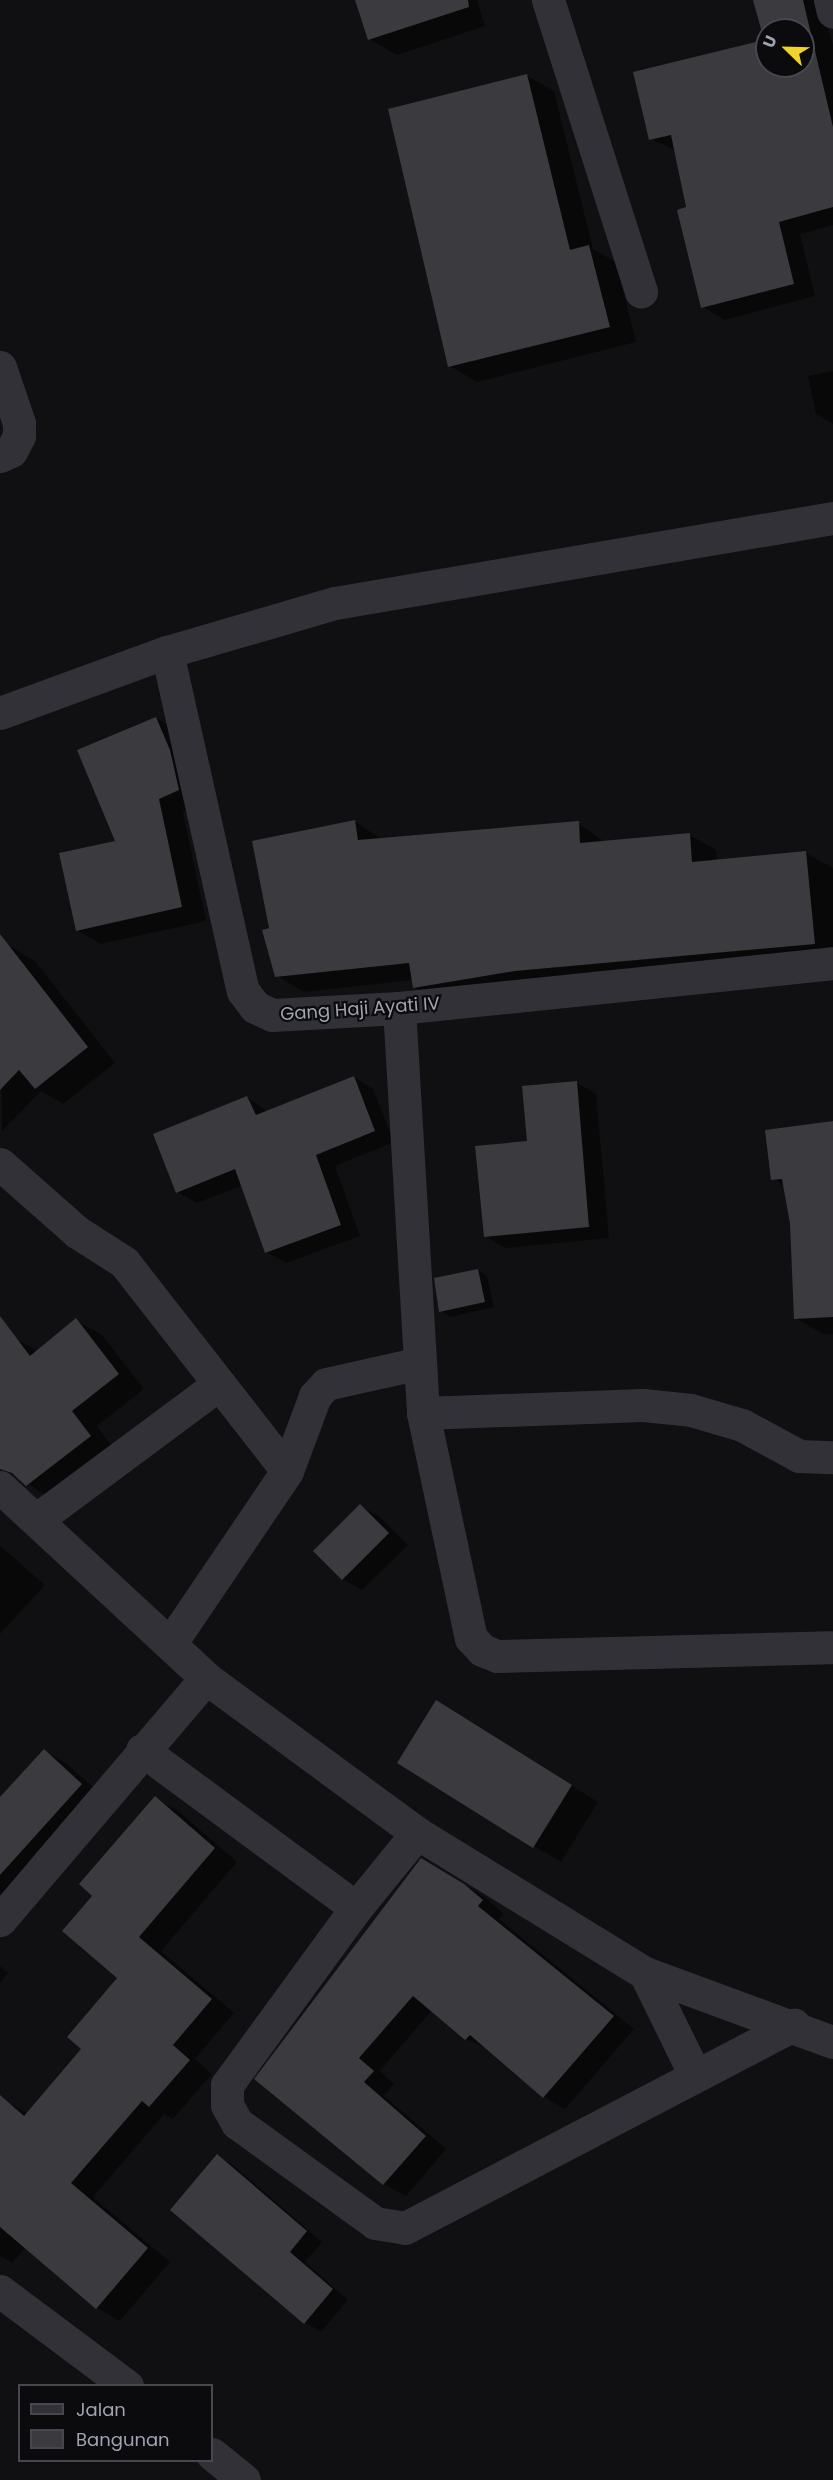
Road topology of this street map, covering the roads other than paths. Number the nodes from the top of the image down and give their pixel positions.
1 (548, 0) edge
2 (830, 0) edge
3 (833, 12) edge
4 (641, 292) dead end
5 (0, 367) edge
6 (9, 446) edge
7 (833, 518) edge
8 (167, 652) junction
9 (0, 713) edge
10 (833, 963) edge
11 (399, 1008) junction
12 (0, 1164) edge
13 (420, 1363) junction
14 (219, 1384) junction
15 (423, 1413) junction
16 (833, 1456) edge
17 (287, 1471) junction
18 (0, 1487) edge
19 (36, 1520) junction
20 (171, 1644) junction
21 (830, 1647) dead end
22 (206, 1678) junction
23 (142, 1750) junction
24 (417, 1833) junction
25 (356, 1908) junction
26 (0, 1920) edge
27 (645, 1973) junction
28 (794, 2025) junction
29 (833, 2042) edge
30 (695, 2075) junction
31 (0, 2290) edge
32 (125, 2384) edge
33 (213, 2455) edge
34 (244, 2480) edge

1 - 4 street
2 - 3 street
5 - 6 street
7 - 8 street
8 - 9 street
8 - 11 street, Gang Haji Ayati IV
10 - 11 street, Gang Haji Ayati IV
11 - 13 street
12 - 14 street
13 - 15 street
13 - 17 street
14 - 17 street
14 - 19 street
15 - 16 street
15 - 21 street
17 - 20 street
18 - 19 street
19 - 20 street
20 - 22 street
22 - 23 street
22 - 24 street
23 - 25 street
23 - 26 street
24 - 25 street
24 - 27 street
25 - 30 street
27 - 28 street
27 - 30 street
28 - 29 street
28 - 30 street
31 - 32 street
33 - 34 street

